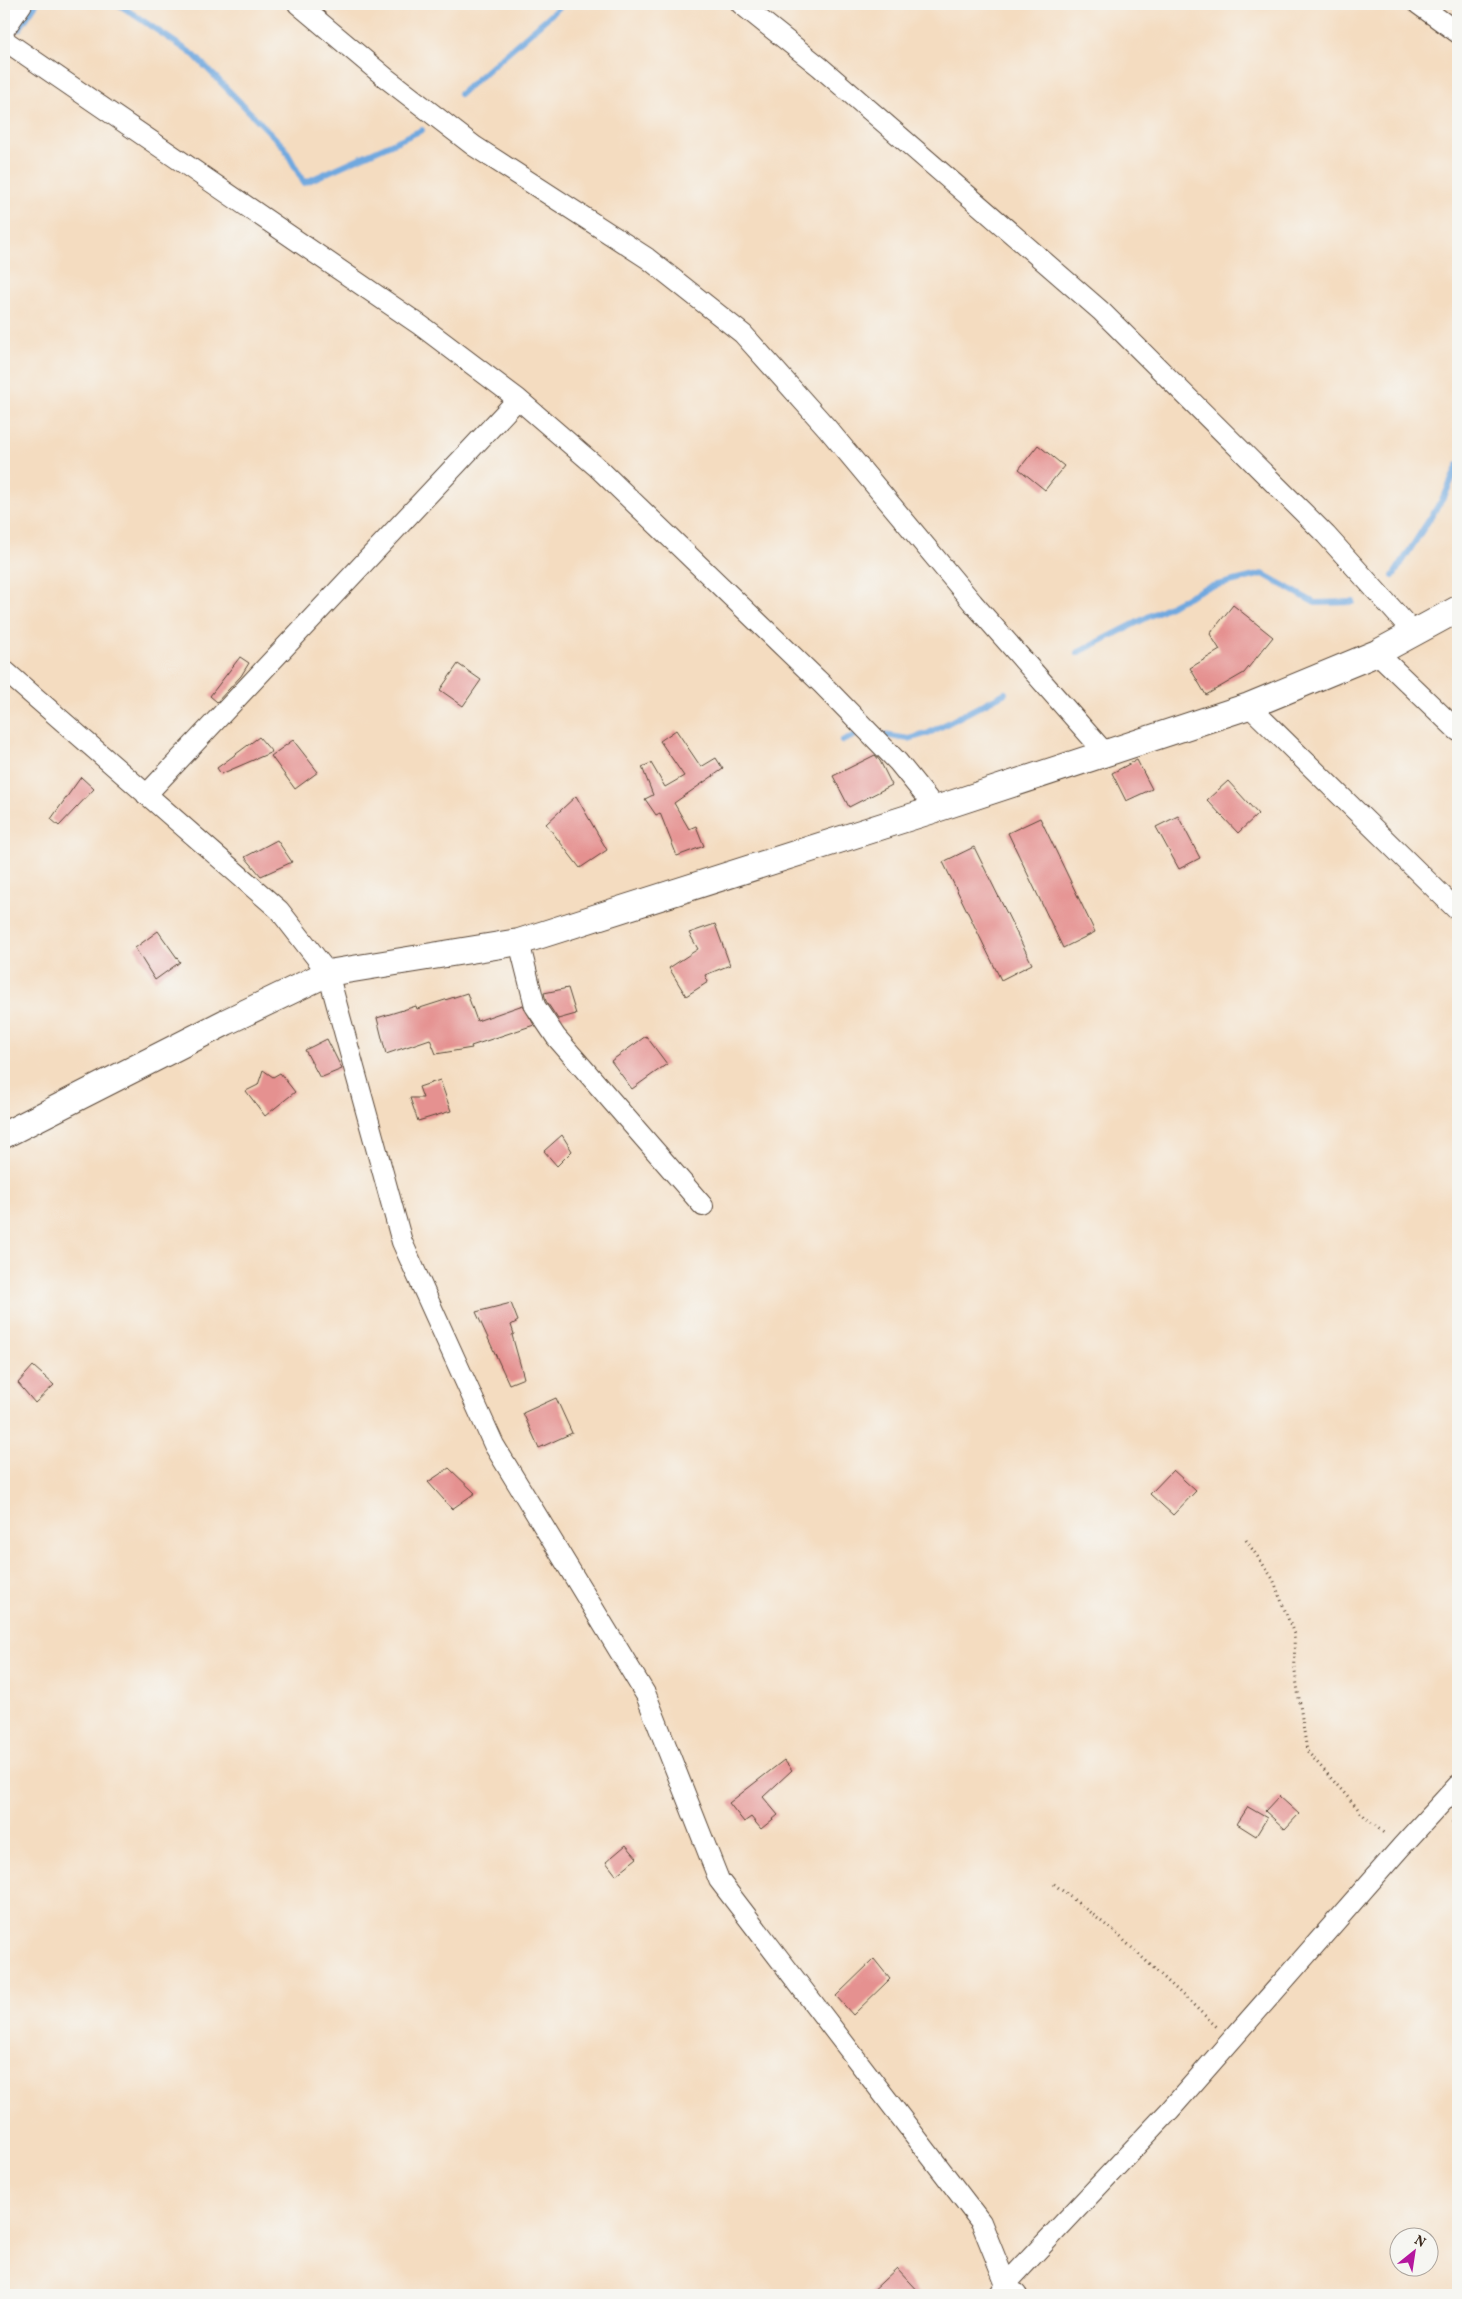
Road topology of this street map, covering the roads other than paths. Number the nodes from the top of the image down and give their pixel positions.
1 (22, 4) edge
2 (298, 4) edge
3 (740, 4) edge
4 (1418, 4) edge
5 (4, 30) edge
6 (1458, 33) edge
7 (4, 40) edge
8 (518, 400) junction
9 (1458, 609) edge
10 (1414, 633) junction
11 (1377, 653) junction
12 (4, 670) edge
13 (1249, 706) junction
14 (1458, 731) edge
15 (1106, 754) junction
16 (146, 794) junction
17 (936, 809) junction
18 (1456, 905) edge
19 (519, 942) junction
20 (328, 973) junction
21 (4, 1135) edge
22 (703, 1206) dead end
23 (1458, 1785) edge
24 (1008, 2292) edge

1 - 5 street
2 - 15 street
3 - 10 street
4 - 6 street
7 - 8 street
8 - 16 street
8 - 17 street
9 - 10 street
10 - 11 street
11 - 13 street
11 - 14 street
12 - 16 street
13 - 15 street
13 - 18 street
15 - 17 street
16 - 20 street
17 - 19 street
19 - 20 street
19 - 22 street
20 - 21 street
20 - 24 street
23 - 24 street

